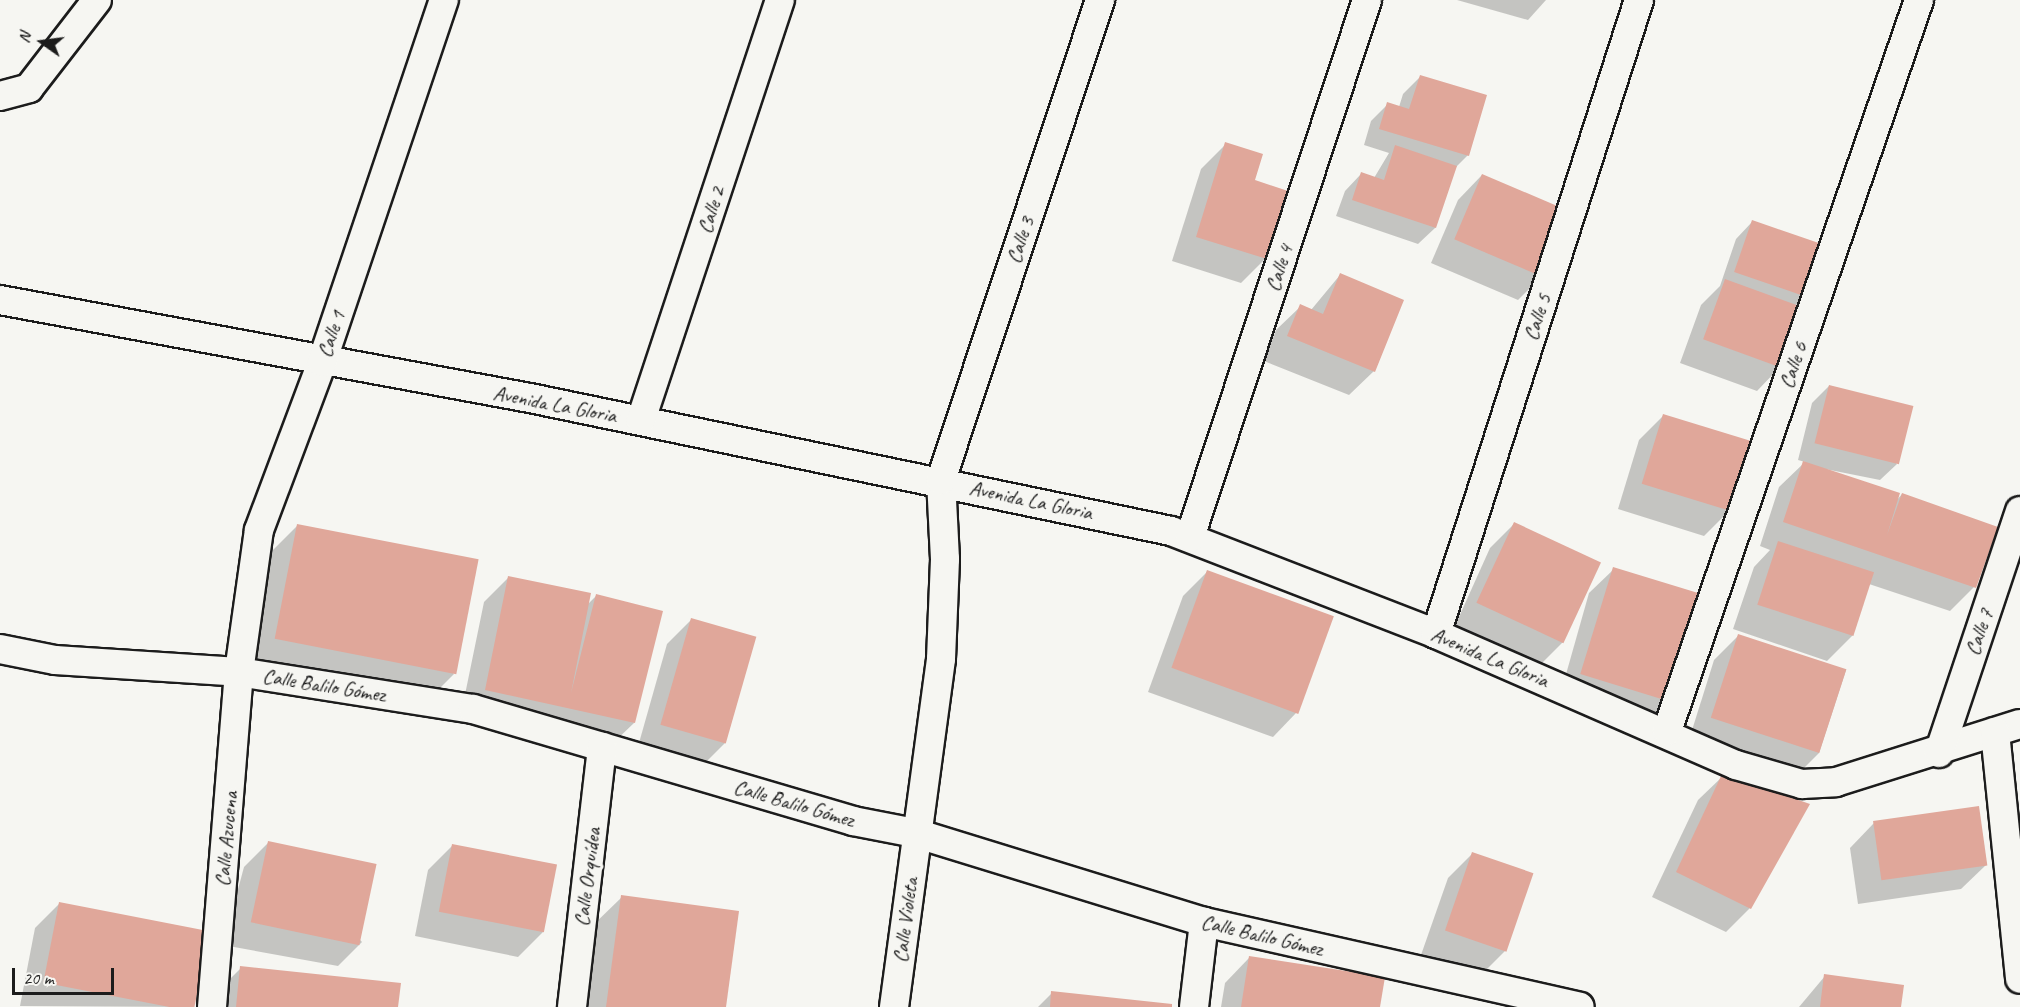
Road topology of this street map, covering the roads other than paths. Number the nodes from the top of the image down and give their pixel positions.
1 (97, 0) edge
2 (444, 0) edge
3 (780, 0) edge
4 (1100, 0) edge
5 (1367, 0) edge
6 (1639, 0) edge
7 (1920, 0) edge
8 (0, 96) edge
9 (0, 300) edge
10 (322, 362) junction
11 (641, 420) junction
12 (941, 480) junction
13 (2020, 511) edge
14 (1190, 537) junction
15 (1436, 634) junction
16 (0, 650) edge
17 (239, 672) junction
18 (2008, 728) edge
19 (1667, 731) junction
20 (602, 747) junction
21 (1939, 753) junction
22 (915, 833) junction
23 (1204, 922) junction
24 (2020, 979) edge
25 (1562, 1005) edge
26 (212, 1007) edge
27 (572, 1007) edge
28 (894, 1007) edge
29 (1194, 1007) edge

1 - 8 street
2 - 10 street, Calle 1
3 - 11 street, Calle 2
4 - 12 street, Calle 3
5 - 14 street, Calle 4
6 - 15 street, Calle 5
7 - 19 street, Calle 6
9 - 10 street, Avenida La Gloria
10 - 11 street, Avenida La Gloria
10 - 17 street, Calle 1
11 - 12 street, Avenida La Gloria
12 - 14 street, Avenida La Gloria
12 - 22 street, Calle Violeta
13 - 21 street, Calle 7
14 - 15 street, Avenida La Gloria
15 - 19 street, Avenida La Gloria
16 - 17 street, Calle Balilo Gómez
17 - 20 street, Calle Balilo Gómez
17 - 26 street, Calle Azucena
18 - 21 street, Avenida La Gloria
18 - 24 street
19 - 21 street, Avenida La Gloria
20 - 22 street, Calle Balilo Gómez
20 - 27 street, Calle Orquídea
22 - 23 street, Calle Balilo Gómez
22 - 28 street, Calle Violeta
23 - 25 street, Calle Balilo Gómez
23 - 29 street

